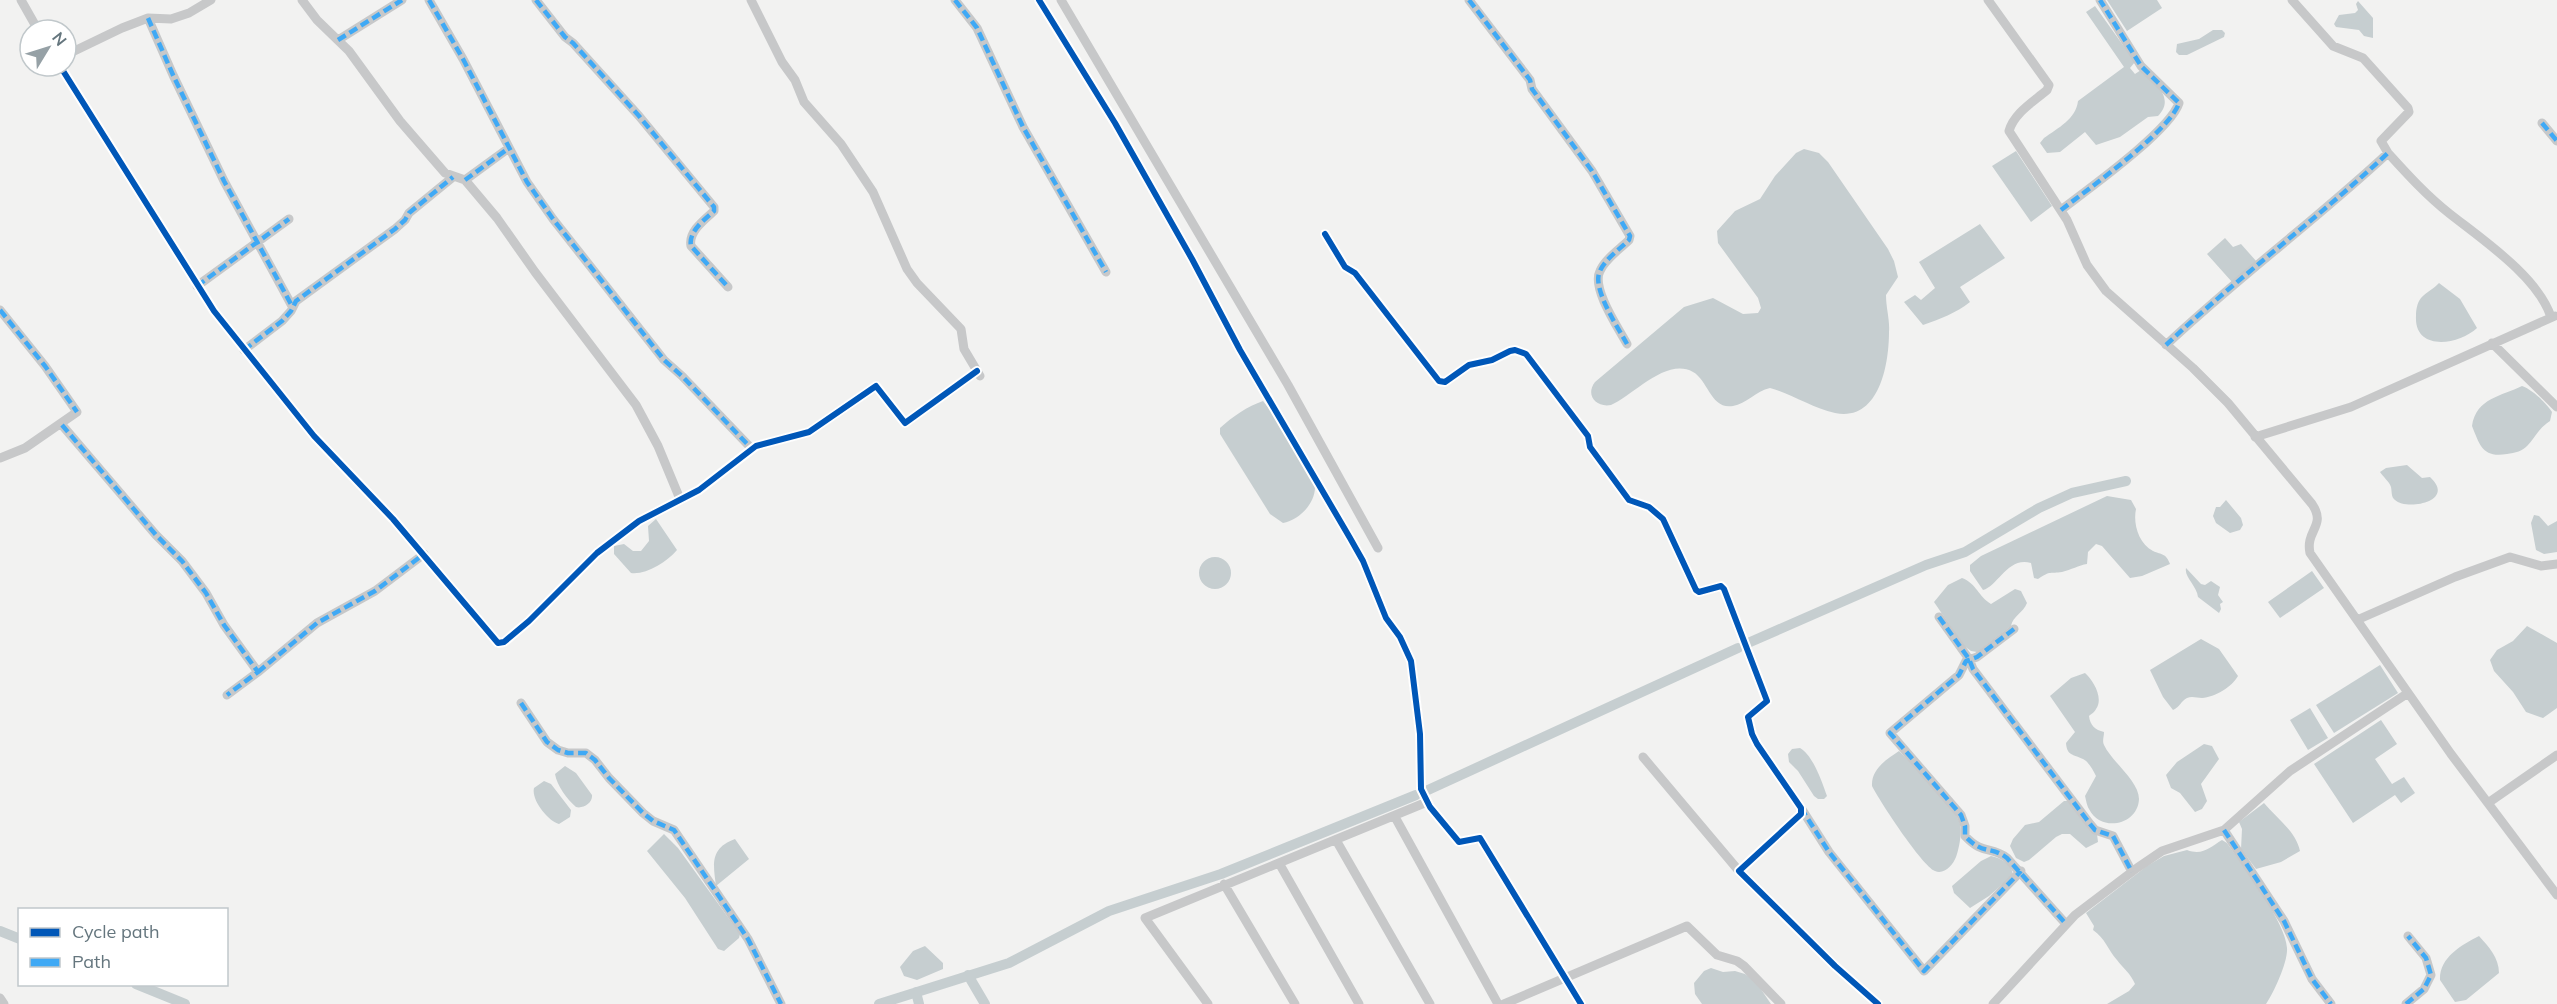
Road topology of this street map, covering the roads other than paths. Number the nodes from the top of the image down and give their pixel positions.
1 (21, 0) edge
2 (211, 0) edge
3 (302, 0) edge
4 (402, 0) edge
5 (429, 0) edge
6 (536, 0) edge
7 (751, 0) edge
8 (955, 0) edge
9 (1039, 0) edge
10 (1060, 0) edge
11 (1469, 0) edge
12 (1988, 0) edge
13 (2100, 0) edge
14 (2292, 0) edge
15 (31, 18) edge
16 (148, 18) junction
17 (338, 40) junction
18 (78, 50) edge
19 (67, 78) edge
20 (2542, 123) dead end
21 (2557, 141) edge
22 (509, 148) junction
23 (2388, 153) junction
24 (453, 177) junction
25 (465, 180) junction
26 (2061, 210) junction
27 (289, 219) dead end
28 (1325, 234) dead end
29 (257, 242) junction
30 (1106, 272) dead end
31 (197, 286) junction
32 (728, 287) dead end
33 (292, 306) junction
34 (0, 310) edge
35 (2554, 317) edge
36 (2493, 343) junction
37 (1627, 344) dead end
38 (2166, 345) junction
39 (244, 350) junction
40 (2557, 407) edge
41 (62, 425) junction
42 (2255, 436) junction
43 (752, 449) junction
44 (0, 458) edge
45 (680, 500) junction
46 (1378, 548) dead end
47 (424, 554) junction
48 (2557, 564) edge
49 (1939, 617) dead end
50 (2357, 620) junction
51 (2014, 629) dead end
52 (1969, 659) junction
53 (258, 672) junction
54 (2408, 693) junction
55 (227, 695) dead end
56 (521, 703) dead end
57 (2557, 755) edge
58 (1643, 757) dead end
59 (1427, 802) junction
60 (2488, 803) junction
61 (1801, 808) junction
62 (1395, 817) junction
63 (2224, 830) junction
64 (1336, 840) junction
65 (1279, 863) junction
66 (1738, 871) junction
67 (2021, 871) junction
68 (2132, 872) junction
69 (1224, 884) junction
70 (2557, 895) edge
71 (2066, 924) junction
72 (2408, 936) dead end
73 (1566, 979) junction
74 (0, 998) edge
75 (4, 1004) edge
76 (781, 1004) edge
77 (1208, 1004) edge
78 (1295, 1004) edge
79 (1359, 1004) edge
80 (1430, 1004) edge
81 (1498, 1004) edge
82 (1504, 1004) edge
83 (1581, 1004) edge
84 (1781, 1004) edge
85 (1878, 1004) edge
86 (1993, 1004) edge
87 (2331, 1004) edge
88 (2406, 1004) edge

1 - 15 street
2 - 16 street
3 - 17 street
4 - 17 street
5 - 22 street
6 - 32 street
7 - 43 street
8 - 30 street
9 - 59 street
10 - 46 street
11 - 37 street
12 - 26 street
13 - 26 street
14 - 23 street
16 - 18 street
16 - 29 street
17 - 24 street
19 - 31 street
20 - 21 street
22 - 25 street
22 - 43 street
23 - 35 street
23 - 38 street
24 - 25 street
24 - 33 street
25 - 45 street
26 - 38 street
27 - 29 street
28 - 61 street
29 - 31 street
29 - 33 street
31 - 39 street
33 - 39 street
34 - 41 street
35 - 36 street
36 - 40 street
36 - 42 street
38 - 42 street
39 - 47 street
41 - 44 street
41 - 53 street
42 - 50 street
43 - 45 street
45 - 47 street
47 - 53 street
48 - 50 street
49 - 52 street
50 - 54 street
51 - 52 street
52 - 67 street
52 - 68 street
53 - 55 street
54 - 60 street
54 - 63 street
56 - 76 street
57 - 60 street
58 - 66 street
59 - 62 street
59 - 73 street
60 - 70 street
61 - 66 street
61 - 67 street
62 - 64 street
62 - 81 street
63 - 68 street
63 - 87 street
64 - 65 street
64 - 80 street
65 - 69 street
65 - 79 street
66 - 85 street
67 - 71 street
68 - 71 street
69 - 77 street
69 - 78 street
71 - 86 street
72 - 88 street
73 - 82 street
73 - 83 street
73 - 84 street
74 - 75 street

